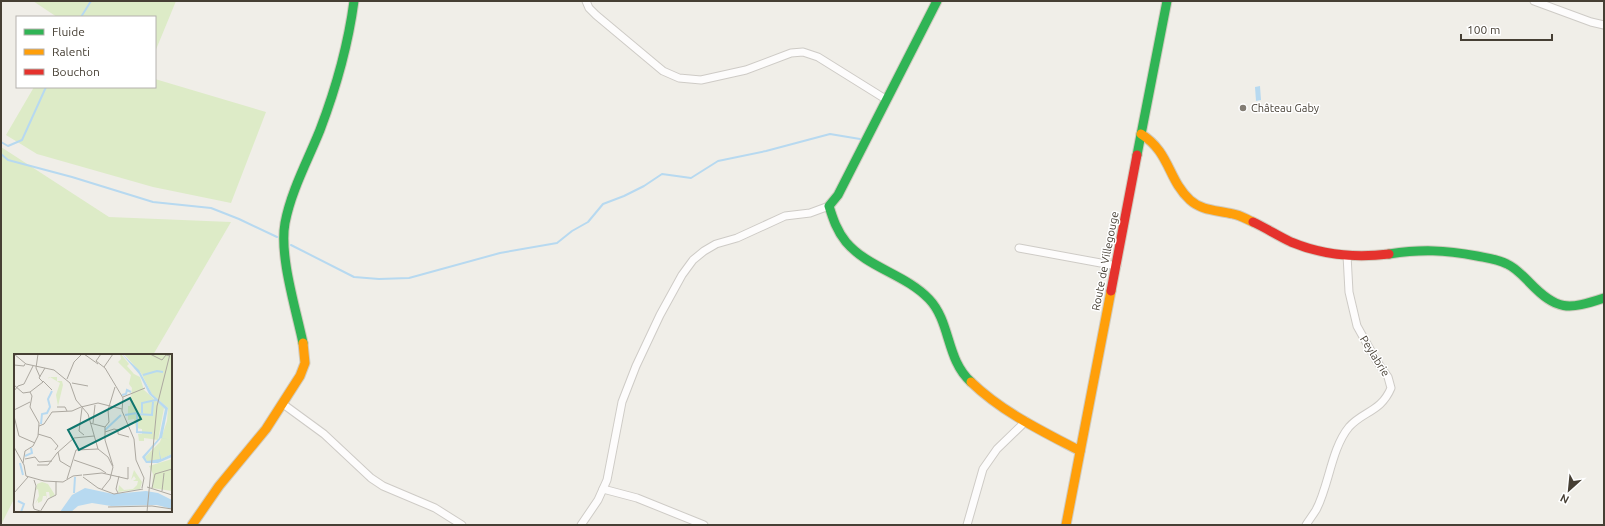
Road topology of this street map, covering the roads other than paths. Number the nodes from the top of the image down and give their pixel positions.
1 (354, 1) edge
2 (586, 1) edge
3 (937, 1) edge
4 (1167, 1) edge
5 (1534, 1) edge
6 (1604, 25) edge
7 (887, 100) junction
8 (1142, 134) junction
9 (829, 206) junction
10 (1019, 248) dead end
11 (1347, 255) junction
12 (1116, 266) junction
13 (1604, 298) edge
14 (283, 404) junction
15 (1026, 421) junction
16 (1080, 451) junction
17 (603, 489) junction
18 (192, 525) edge
19 (462, 525) edge
20 (581, 525) edge
21 (704, 525) edge
22 (968, 525) edge
23 (1066, 525) edge
24 (1306, 525) edge

1 - 14 street
2 - 7 street
3 - 7 street
4 - 8 street, Route de Villegouge
5 - 6 street
7 - 9 street
8 - 11 street
8 - 12 street, Route de Villegouge
9 - 15 street
9 - 17 street
10 - 12 street
11 - 13 street
11 - 24 street, Peylabrie
12 - 16 street, Route de Villegouge
14 - 18 street
14 - 19 street
15 - 16 street
15 - 22 street
16 - 23 street, Route de Villegouge
17 - 20 street
17 - 21 street

